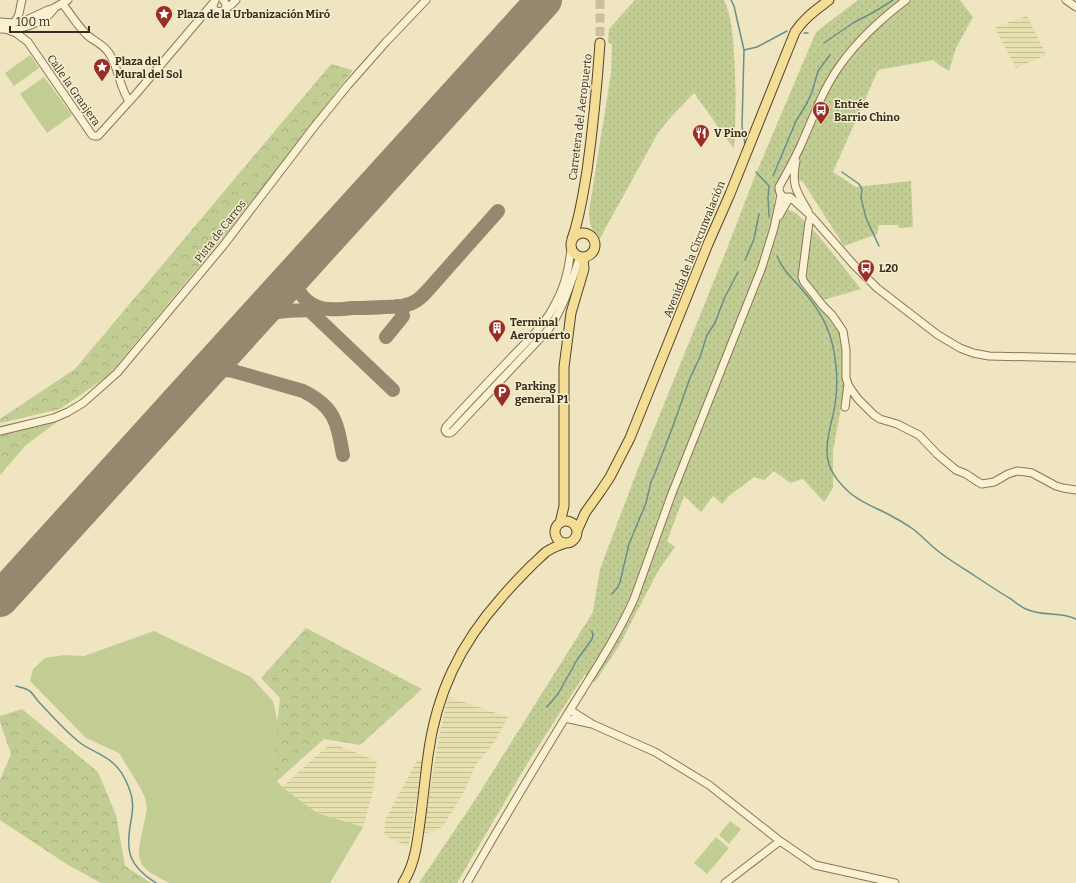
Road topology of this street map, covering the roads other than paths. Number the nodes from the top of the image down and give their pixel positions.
1 (22, 0) edge
2 (426, 0) edge
3 (829, 0) edge
4 (906, 0) edge
5 (1066, 0) edge
6 (215, 1) edge
7 (235, 1) edge
8 (65, 2) edge
9 (223, 6) edge
10 (1076, 7) edge
11 (54, 8) junction
12 (200, 19) junction
13 (0, 22) edge
14 (13, 23) junction
15 (24, 27) junction
16 (3, 29) edge
17 (28, 42) junction
18 (600, 43) tunnel mouth
19 (130, 101) junction
20 (800, 148) junction
21 (782, 183) junction
22 (795, 187) junction
23 (583, 194) junction
24 (781, 195) junction
25 (790, 198) junction
26 (811, 216) junction
27 (774, 226) junction
28 (587, 234) junction
29 (572, 239) junction
30 (571, 249) junction
31 (592, 252) junction
32 (582, 257) junction
33 (583, 273) junction
34 (528, 339) junction
35 (534, 345) junction
36 (1076, 358) edge
37 (502, 373) junction
38 (848, 384) junction
39 (470, 402) junction
40 (476, 407) junction
41 (845, 407) dead end
42 (0, 431) edge
43 (1076, 490) edge
44 (585, 513) junction
45 (567, 522) junction
46 (577, 531) junction
47 (555, 533) junction
48 (566, 543) junction
49 (546, 552) junction
50 (570, 710) junction
51 (565, 718) junction
52 (592, 724) junction
53 (780, 841) junction
54 (403, 883) edge
55 (467, 883) edge
56 (724, 883) edge
57 (895, 883) edge

1 - 14 street
2 - 42 street, Pista de Carros
3 - 44 main road, Avenida de la Circunvalación
4 - 20 street
5 - 10 street
6 - 9 street
6 - 12 street, Calle la Granjera
7 - 9 street
8 - 11 street
8 - 19 street
9 - 12 street
11 - 14 street
11 - 15 street
12 - 19 street, Calle la Granjera
13 - 14 street
15 - 16 street
15 - 17 street, Calle la Granjera
16 - 17 street, Calle la Granjera
17 - 19 street, Calle la Granjera
18 - 23 main road, Carretera del Aeropuerto
20 - 21 street
20 - 22 street
21 - 22 street
21 - 24 street
22 - 25 street
22 - 26 street
23 - 28 main road, Carretera del Aeropuerto
23 - 29 main road, Carretera del Aeropuerto
24 - 25 street
24 - 27 street
25 - 26 street
25 - 27 street
26 - 36 street
26 - 38 street
27 - 50 street
28 - 29 main road
28 - 31 main road
29 - 30 main road
30 - 32 main road
30 - 34 street
31 - 32 main road
31 - 33 main road
32 - 33 main road
32 - 35 street
33 - 45 main road
34 - 35 street
34 - 37 street
35 - 37 street
37 - 39 street
37 - 40 street
38 - 41 street
38 - 43 street
39 - 40 street
39 - 40 street
44 - 45 main road
44 - 46 main road
45 - 46 main road
45 - 47 main road
46 - 48 main road
47 - 48 main road
47 - 49 main road
48 - 49 main road
49 - 54 main road
50 - 51 street
50 - 52 street
51 - 52 street
51 - 55 street
52 - 53 street
53 - 56 street
53 - 57 street

